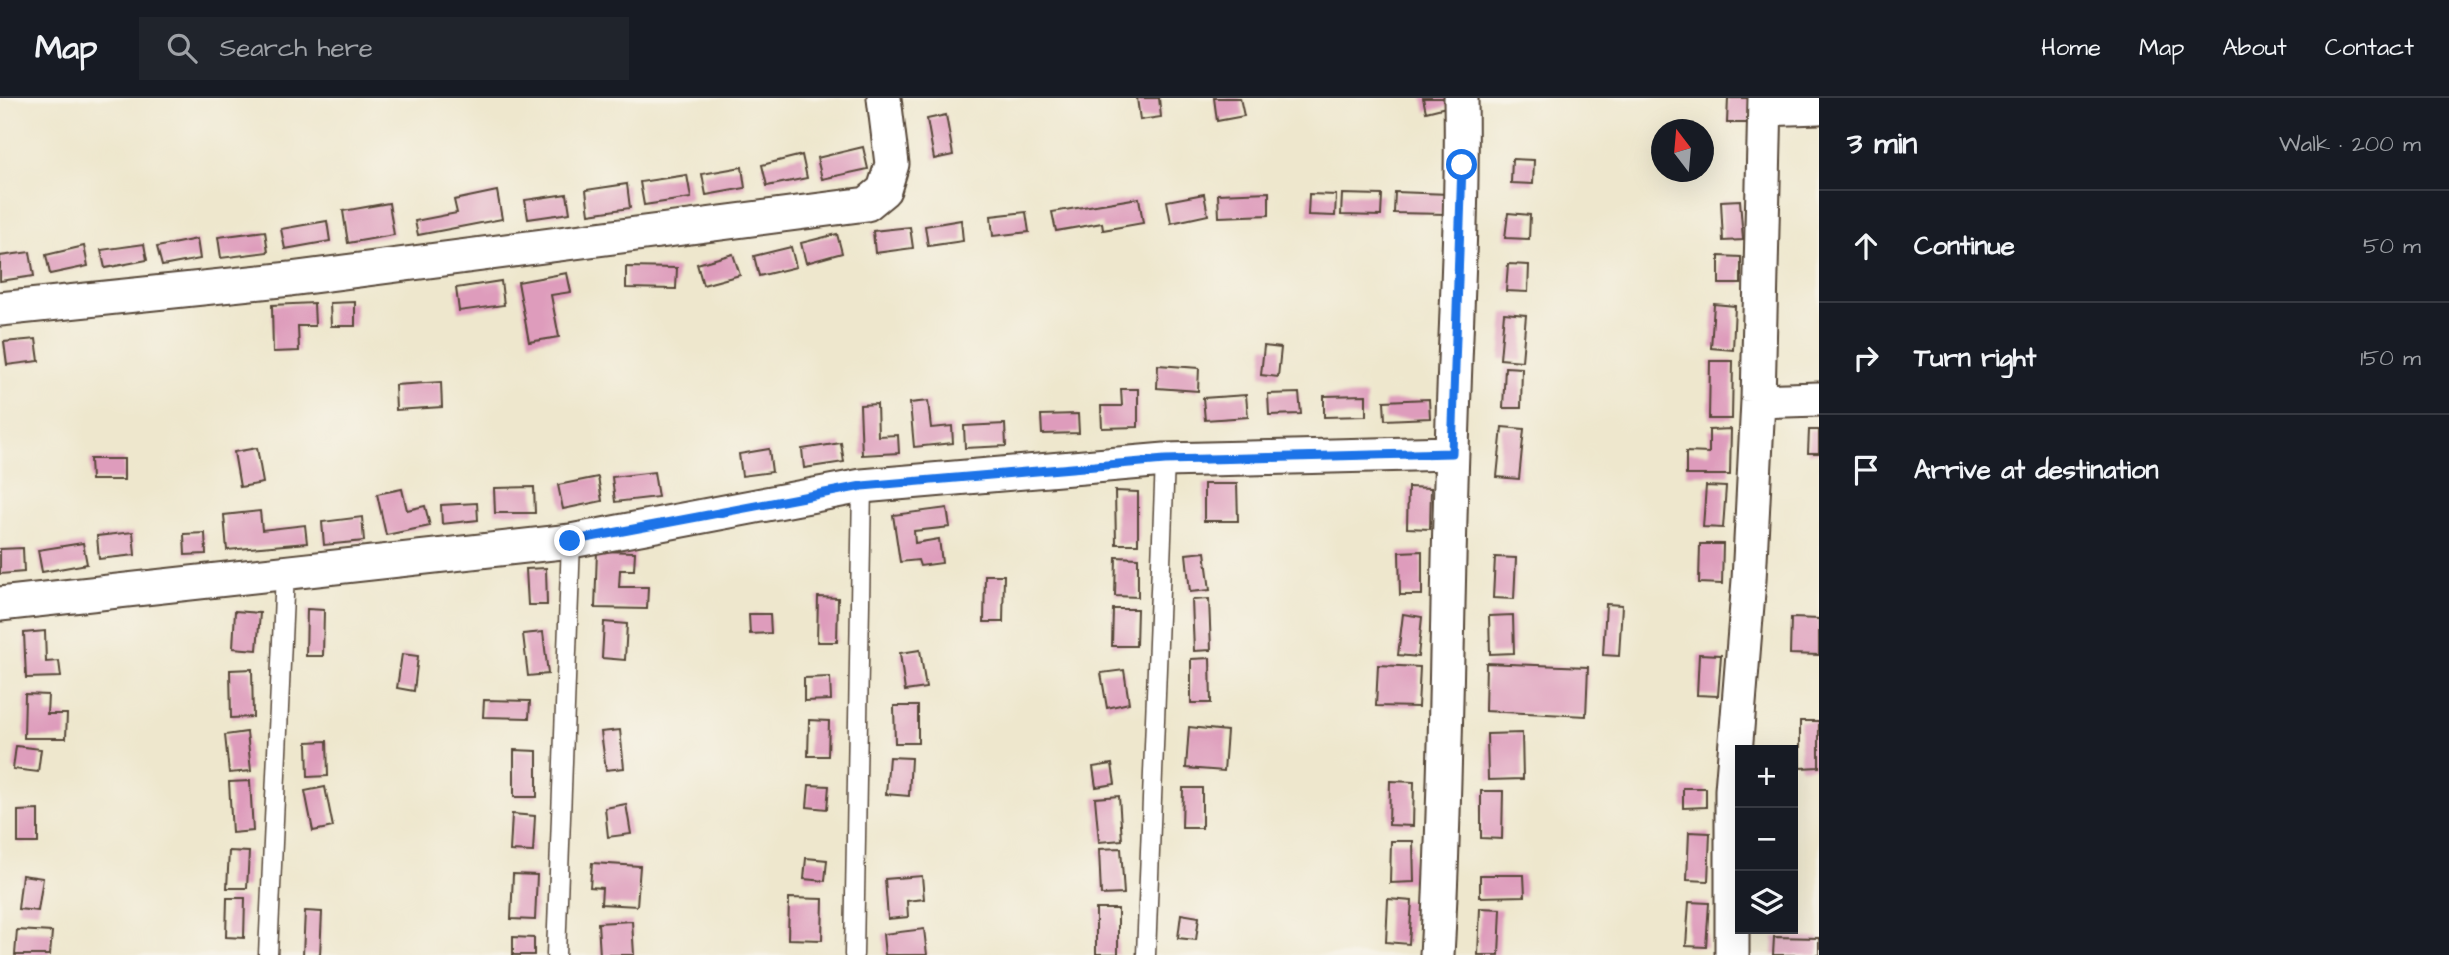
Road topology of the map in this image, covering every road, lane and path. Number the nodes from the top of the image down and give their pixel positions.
1 (884, 98) edge
2 (1461, 98) edge
3 (1765, 104) edge
4 (1819, 107) edge
5 (0, 309) edge
6 (1819, 400) edge
7 (1758, 401) junction
8 (1452, 453) junction
9 (1165, 460) junction
10 (862, 486) junction
11 (570, 541) junction
12 (285, 573) junction
13 (0, 604) edge
14 (268, 955) edge
15 (556, 955) edge
16 (854, 955) edge
17 (1146, 955) edge
18 (1437, 955) edge
19 (1732, 955) edge

1 - 5 street
2 - 8 street
3 - 4 street
3 - 7 street
6 - 7 street
7 - 19 street
8 - 9 street
8 - 18 street
9 - 10 street
9 - 17 lane
10 - 11 street
10 - 16 lane
11 - 12 street
11 - 15 lane
12 - 13 street
12 - 14 lane

